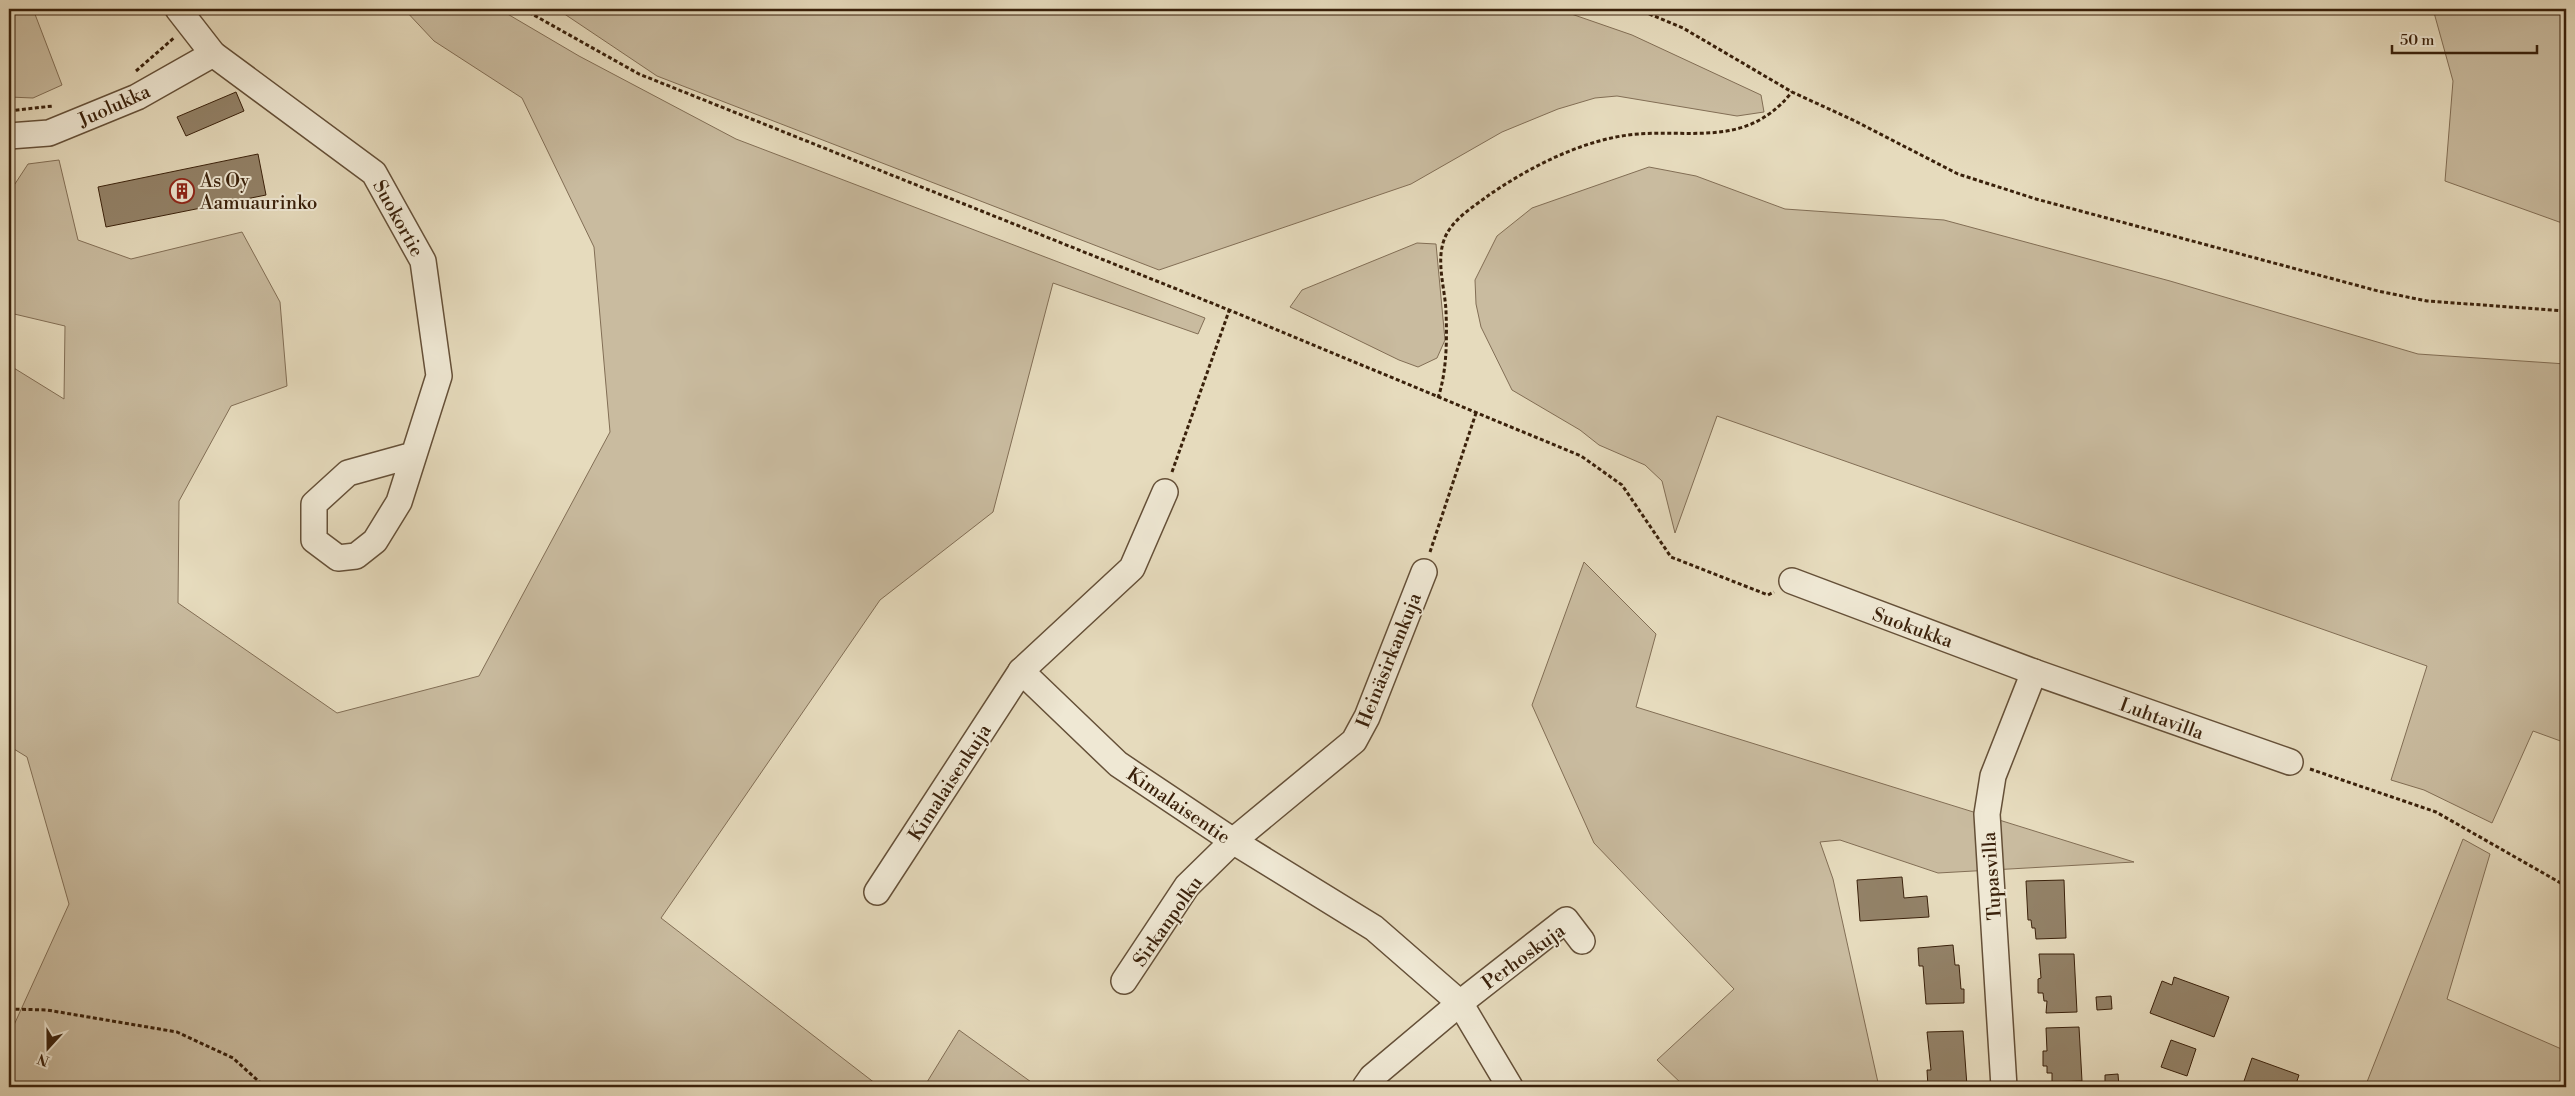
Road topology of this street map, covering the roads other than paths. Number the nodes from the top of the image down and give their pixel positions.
1 (184, 17) edge
2 (213, 54) junction
3 (9, 136) edge
4 (413, 455) junction
5 (1165, 492) road end
6 (1424, 572) road end
7 (1792, 581) road end
8 (1020, 671) junction
9 (2034, 672) junction
10 (2290, 762) road end
11 (1232, 841) junction
12 (877, 892) dead end
13 (1582, 941) dead end
14 (1124, 981) dead end
15 (1460, 1003) junction
16 (1365, 1087) edge
17 (1510, 1087) edge
18 (2004, 1087) edge

1 - 2 street, Suokortie
2 - 3 street, Juolukka
2 - 4 street, Suokortie
4 - 4 street, Suokortie
5 - 8 street
6 - 11 street, Heinäsirkankuja
7 - 9 street, Suokukka
8 - 11 street, Kimalaisentie
8 - 12 street, Kimalaisenkuja
9 - 10 street, Luhtavilla
9 - 18 street, Tupasvilla
11 - 14 street, Sirkanpolku
11 - 15 street, Kimalaisentie
13 - 15 street, Perhoskuja
15 - 16 street
15 - 17 street, Kimalaisentie

